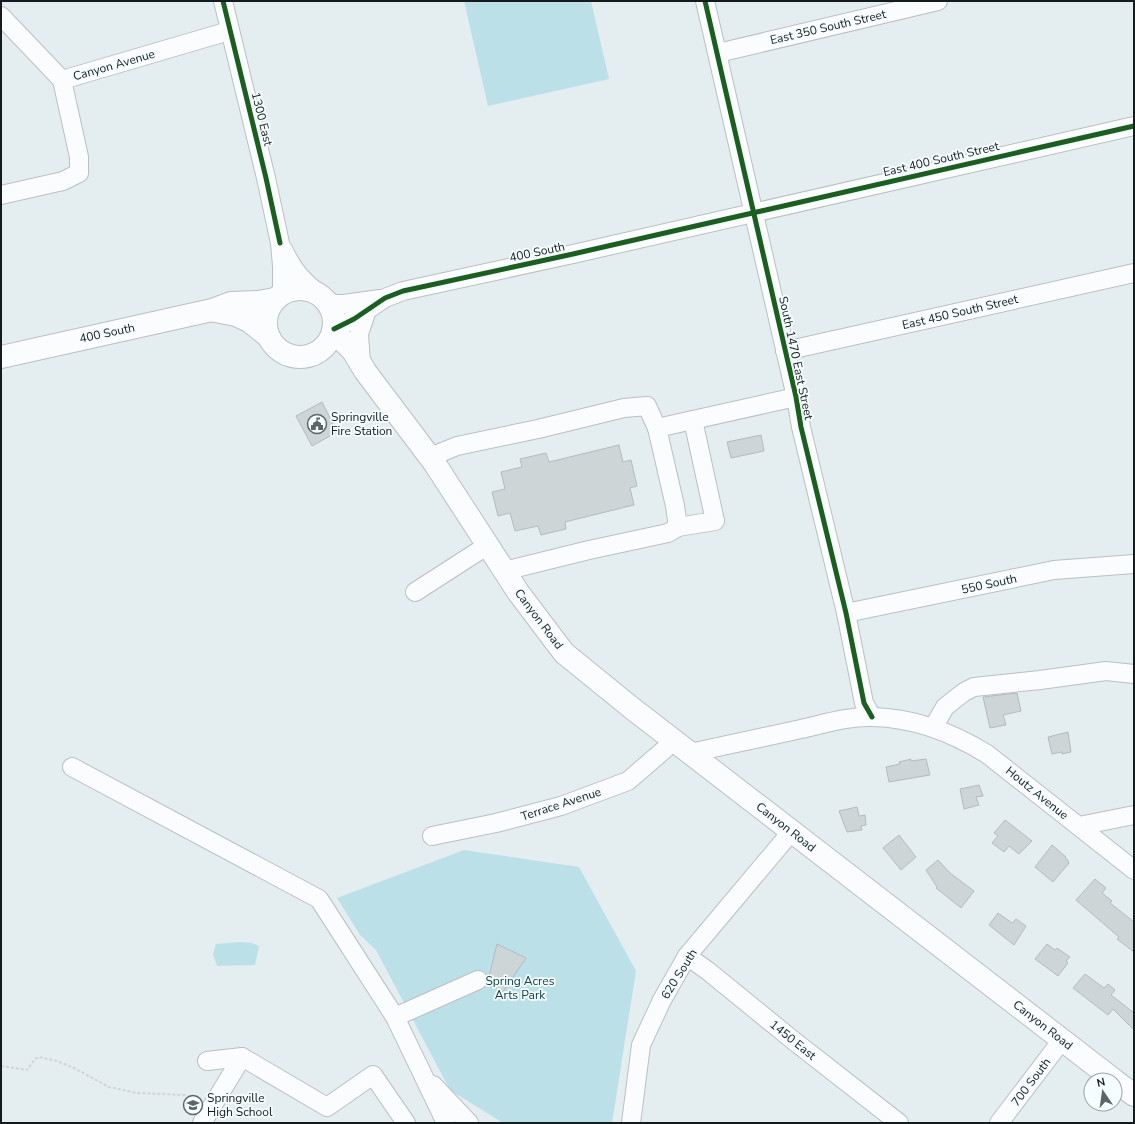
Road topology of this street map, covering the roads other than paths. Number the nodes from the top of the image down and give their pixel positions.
1 (223, 1) edge
2 (706, 1) edge
3 (938, 1) edge
4 (1, 16) edge
5 (229, 31) junction
6 (718, 53) junction
7 (62, 80) junction
8 (1134, 126) edge
9 (1, 196) edge
10 (753, 212) junction
11 (280, 243) junction
12 (1134, 273) edge
13 (279, 296) junction
14 (323, 297) junction
15 (384, 298) junction
16 (212, 310) junction
17 (367, 310) junction
18 (333, 330) junction
19 (269, 337) junction
20 (785, 351) junction
21 (308, 356) junction
22 (1, 357) edge
23 (363, 367) junction
24 (796, 397) junction
25 (693, 420) junction
26 (657, 428) junction
27 (430, 457) junction
28 (678, 527) junction
29 (488, 545) junction
30 (1134, 564) edge
31 (504, 571) junction
32 (414, 592) dead end
33 (846, 613) junction
34 (1134, 674) edge
35 (872, 717) junction
36 (933, 728) junction
37 (682, 746) junction
38 (72, 767) dead end
39 (1134, 815) edge
40 (1078, 826) junction
41 (792, 831) junction
42 (432, 836) dead end
43 (1134, 870) edge
44 (687, 956) junction
45 (478, 980) dead end
46 (395, 1016) junction
47 (1062, 1040) junction
48 (242, 1056) junction
49 (207, 1061) dead end
50 (1104, 1072) edge
51 (424, 1076) junction
52 (1123, 1086) edge
53 (1134, 1095) edge
54 (202, 1123) edge
55 (406, 1123) edge
56 (446, 1123) edge
57 (469, 1123) edge
58 (631, 1123) edge
59 (899, 1123) edge
60 (999, 1123) edge

1 - 5 street, 1300 East
2 - 6 street, South 1470 East Street
3 - 6 street, East 350 South Street
4 - 7 street, Canyon Avenue
5 - 7 street, Canyon Avenue
5 - 11 street, 1300 East
6 - 10 street, South 1470 East Street
7 - 9 street
8 - 10 street, East 400 South Street
10 - 15 street, 400 South
10 - 20 street, South 1470 East Street
11 - 13 street, 1300 East
11 - 14 street, 1300 East
12 - 20 street, East 450 South Street
13 - 14 main road
13 - 16 main road, 400 South
13 - 19 main road
14 - 15 street, 400 South
14 - 18 main road
15 - 17 street, 400 South
16 - 19 main road, 400 South
16 - 22 main road, 400 South
17 - 18 street, 400 South
17 - 23 street
18 - 21 main road
18 - 23 main road, Canyon Road
19 - 21 main road
20 - 24 street, South 1470 East Street
21 - 23 main road
23 - 27 main road, Canyon Road
24 - 25 street
24 - 33 street, South 1470 East Street
25 - 26 street
25 - 28 street
26 - 27 street
26 - 28 street
27 - 29 main road, Canyon Road
28 - 31 street
29 - 31 main road, Canyon Road
29 - 32 street
30 - 33 street, 550 South
31 - 37 main road, Canyon Road
33 - 35 street, South 1470 East Street
34 - 36 street
35 - 36 street
35 - 37 street
36 - 40 street, Houtz Avenue
37 - 41 main road, Canyon Road
37 - 42 street, Terrace Avenue
38 - 46 street
39 - 40 street
40 - 43 street, Houtz Avenue
41 - 44 street, 620 South
41 - 47 main road, Canyon Road
44 - 58 street, 620 South
44 - 59 street, 1450 East
45 - 46 street
46 - 51 street
47 - 50 main road, Canyon Road
47 - 60 street, 700 South
48 - 49 street
48 - 54 street
48 - 55 street
51 - 56 street
51 - 57 street
52 - 53 main road, Canyon Road

